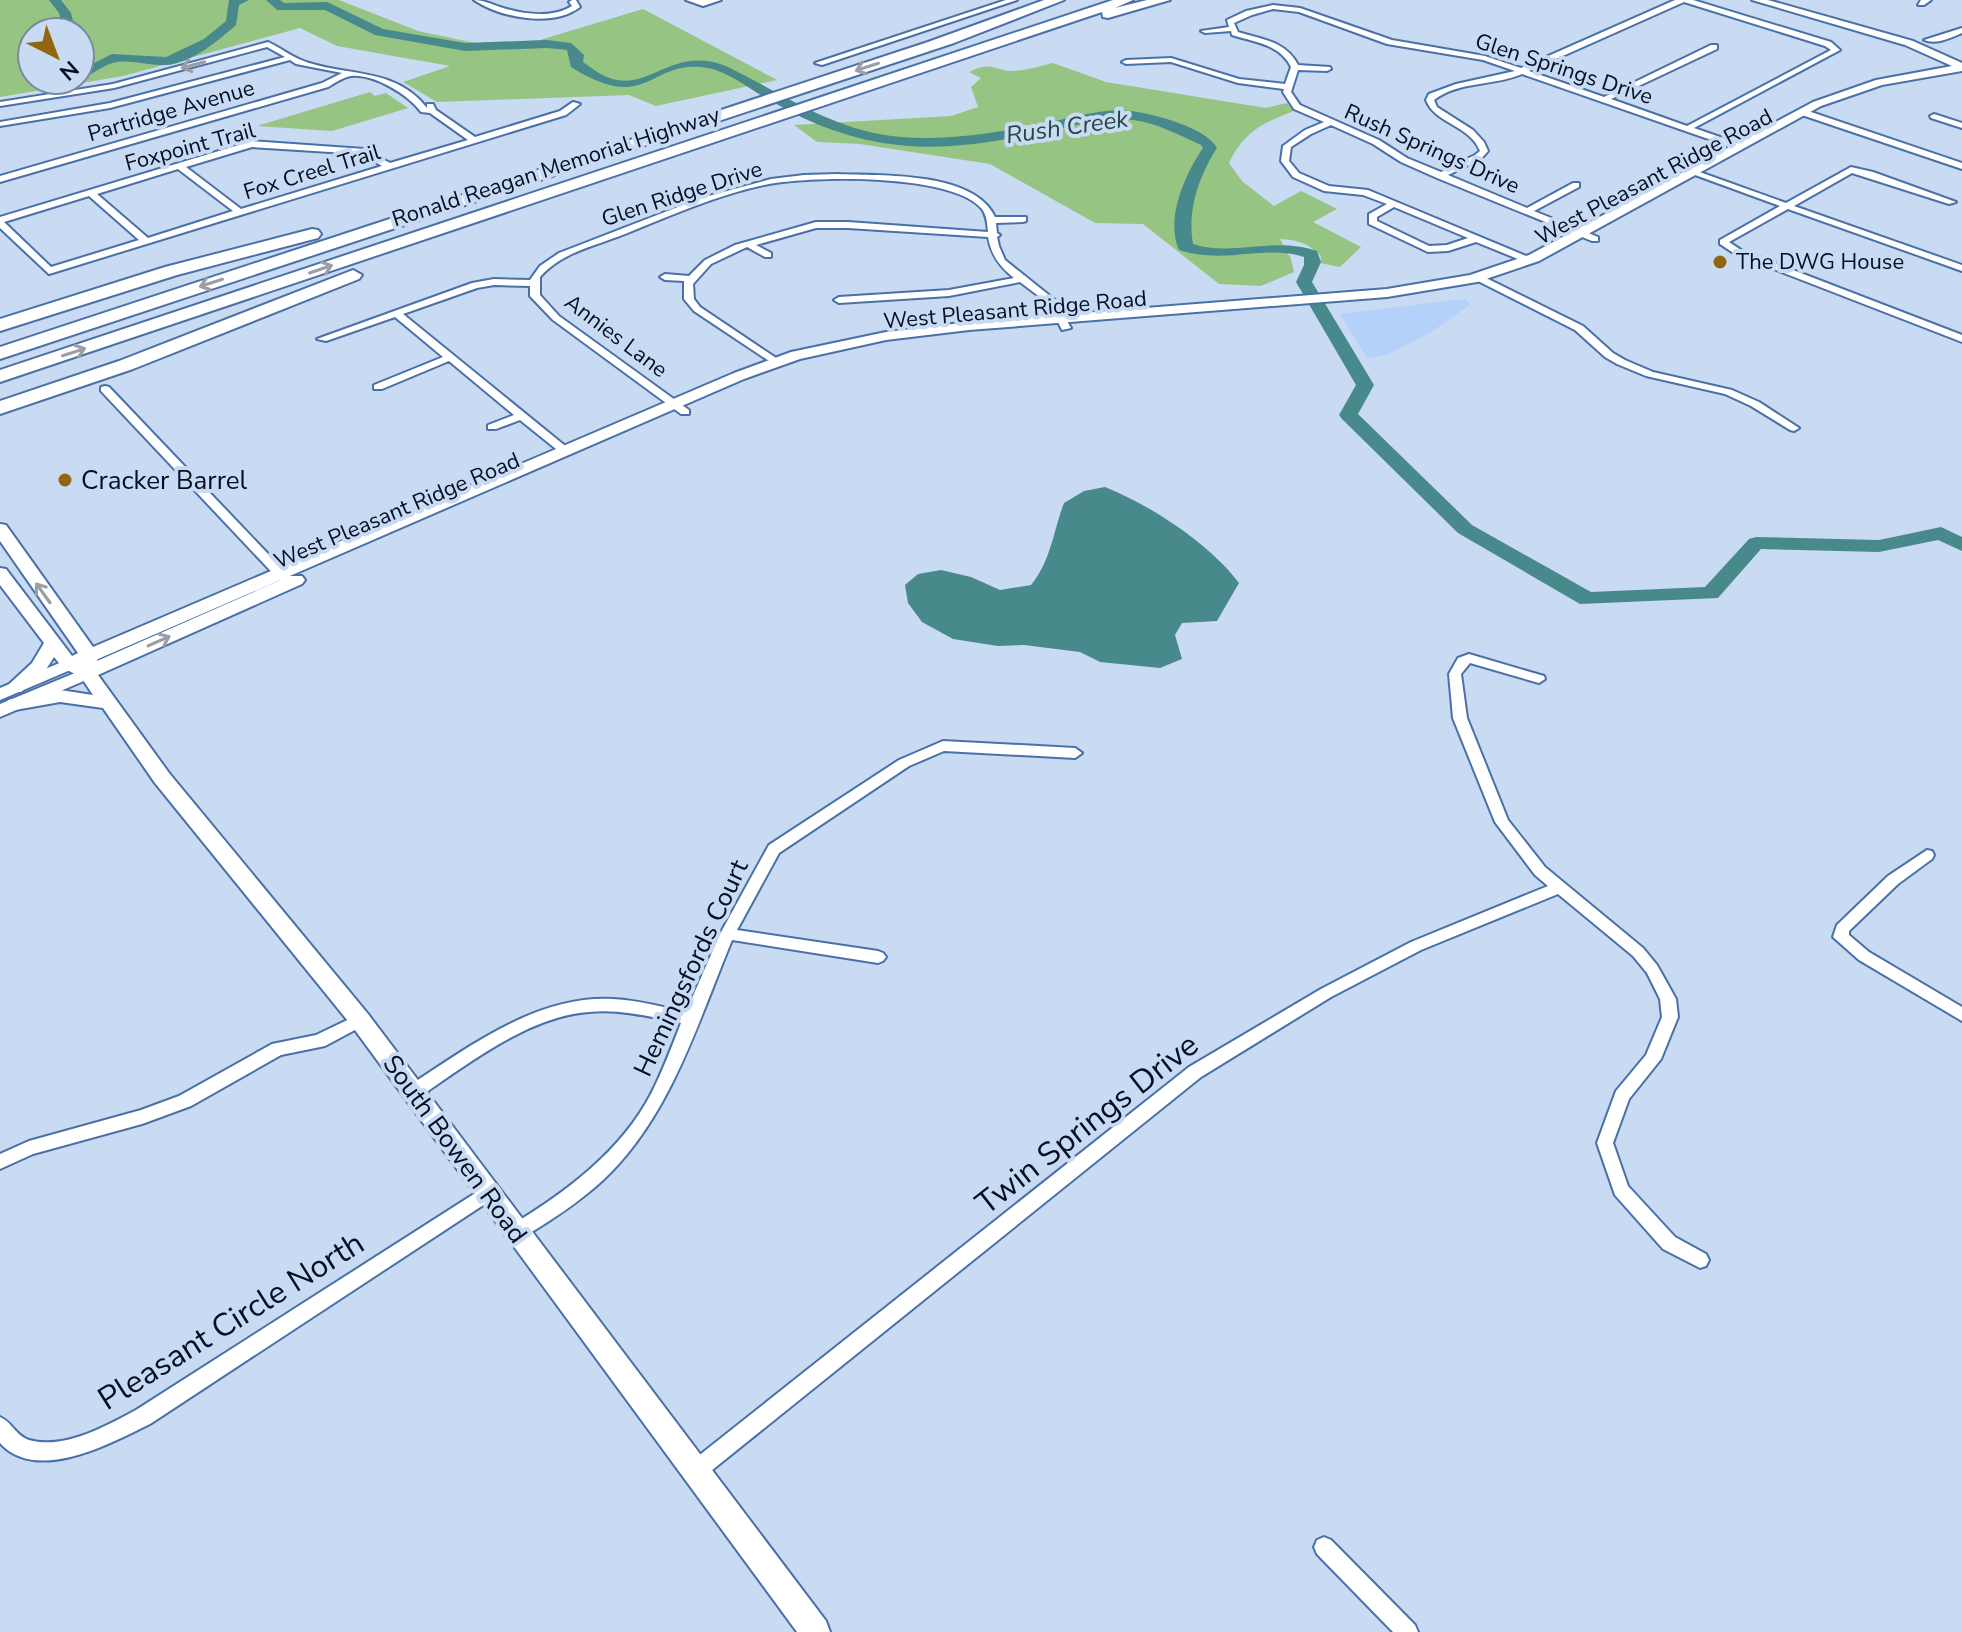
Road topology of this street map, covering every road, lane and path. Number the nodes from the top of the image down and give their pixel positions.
1 (478, 0) edge
2 (717, 0) edge
3 (1013, 0) edge
4 (1057, 0) edge
5 (1074, 0) edge
6 (1126, 0) edge
7 (1163, 0) edge
8 (1684, 0) edge
9 (1757, 0) edge
10 (1789, 0) edge
11 (573, 2) dead end
12 (694, 2) edge
13 (1774, 2) edge
14 (1232, 29) junction
15 (1962, 30) edge
16 (1205, 31) dead end
17 (1928, 40) junction
18 (1714, 47) dead end
19 (917, 51) junction
20 (1934, 52) junction
21 (1962, 55) edge
22 (290, 58) junction
23 (1126, 62) dead end
24 (819, 63) dead end
25 (1295, 67) junction
26 (1962, 67) edge
27 (1327, 69) dead end
28 (1522, 71) junction
29 (1938, 71) junction
30 (351, 72) junction
31 (1962, 75) edge
32 (890, 79) junction
33 (1287, 87) junction
34 (1606, 99) junction
35 (0, 104) edge
36 (576, 104) dead end
37 (1802, 112) junction
38 (1934, 116) dead end
39 (1816, 117) junction
40 (1329, 123) junction
41 (0, 124) edge
42 (1962, 126) edge
43 (684, 127) junction
44 (1687, 129) junction
45 (738, 130) junction
46 (475, 141) junction
47 (1737, 146) junction
48 (180, 166) junction
49 (1962, 166) edge
50 (390, 167) junction
51 (1702, 173) junction
52 (1440, 176) junction
53 (0, 179) edge
54 (1576, 185) dead end
55 (91, 193) junction
56 (1952, 202) dead end
57 (1394, 204) junction
58 (1788, 204) junction
59 (1527, 211) junction
60 (241, 213) junction
61 (1023, 219) dead end
62 (993, 220) junction
63 (0, 222) edge
64 (888, 227) junction
65 (1580, 232) junction
66 (995, 235) junction
67 (1475, 239) junction
68 (1595, 239) junction
69 (884, 241) dead end
70 (147, 242) junction
71 (748, 244) junction
72 (768, 255) dead end
73 (1528, 260) junction
74 (1962, 268) edge
75 (665, 277) dead end
76 (691, 279) junction
77 (1023, 279) junction
78 (1481, 282) junction
79 (534, 283) junction
80 (839, 300) dead end
81 (396, 313) junction
82 (1064, 323) junction
83 (0, 325) edge
84 (322, 339) dead end
85 (1962, 339) edge
86 (0, 353) edge
87 (451, 357) junction
88 (775, 362) junction
89 (0, 376) edge
90 (378, 387) dead end
91 (105, 389) dead end
92 (5, 406) edge
93 (679, 408) junction
94 (522, 415) junction
95 (492, 427) dead end
96 (1794, 428) dead end
97 (565, 451) junction
98 (0, 529) edge
99 (7, 557) edge
100 (0, 573) edge
101 (284, 578) junction
102 (72, 633) junction
103 (137, 634) junction
104 (53, 643) junction
105 (69, 664) junction
106 (88, 664) junction
107 (1539, 679) dead end
108 (7, 700) edge
109 (108, 703) junction
110 (1075, 753) dead end
111 (1927, 855) dead end
112 (1558, 888) junction
113 (727, 934) junction
114 (878, 957) dead end
115 (1962, 1015) edge
116 (691, 1019) junction
117 (360, 1020) junction
118 (413, 1092) junction
119 (0, 1162) edge
120 (488, 1193) junction
121 (516, 1232) junction
122 (1700, 1260) dead end
123 (0, 1426) edge
124 (694, 1472) junction
125 (1324, 1547) dead end
126 (815, 1632) edge
127 (1408, 1632) edge

1 - 11 street
2 - 12 street
3 - 24 street
4 - 19 highway
5 - 19 highway, Ronald Reagan Memorial Highway
6 - 32 highway, Ronald Reagan Memorial Highway
7 - 32 highway
8 - 28 street
8 - 44 street
9 - 13 main road
10 - 17 main road
13 - 20 main road
14 - 16 street
14 - 25 street
14 - 28 street, Glen Springs Drive
15 - 17 street
17 - 21 main road
18 - 34 street
19 -> 43 highway, Ronald Reagan Memorial Highway
20 - 26 main road
20 - 29 main road
22 - 30 street
22 -> 35 street
22 - 41 street
23 - 33 street
25 - 27 street, Rush Springs Drive
25 - 33 street
26 - 29 main road, West Pleasant Ridge Road
28 - 34 street, Glen Springs Drive
28 - 52 street
29 - 37 main road, West Pleasant Ridge Road
30 - 46 street
30 - 53 street, Partridge Avenue
31 - 39 main road, West Pleasant Ridge Road
32 - 45 highway, Ronald Reagan Memorial Highway
33 - 40 street, Rush Springs Drive
34 - 44 street, Glen Springs Drive
36 - 46 street, Fox Creel Trail
37 - 39 street
37 - 47 main road, West Pleasant Ridge Road
38 - 42 street
39 - 49 street
39 - 51 main road, West Pleasant Ridge Road
40 - 52 street, Rush Springs Drive
40 - 57 street
43 - 83 highway
43 -> 86 highway, Ronald Reagan Memorial Highway
44 - 47 street, Glen Springs Drive
89 -> 45 highway, Ronald Reagan Memorial Highway
45 - 92 highway
46 - 50 street, Fox Creel Trail
47 - 51 main road, West Pleasant Ridge Road
48 - 50 street, Foxpoint Trail
48 - 55 street, Foxpoint Trail
48 - 60 street
50 - 60 street, Fox Creel Trail
51 - 58 street
51 - 65 main road, West Pleasant Ridge Road
51 - 68 main road, West Pleasant Ridge Road
52 - 59 street, Rush Springs Drive
54 - 59 street
55 - 63 street, Foxpoint Trail
55 - 70 street
56 - 58 street
57 - 67 street
57 - 67 street
58 - 74 street
58 - 85 street
59 - 65 street, Rush Springs Drive
60 - 70 street, Fox Creel Trail
61 - 62 street
62 - 66 street
62 - 79 street, Glen Ridge Drive
63 - 70 street, Fox Creel Trail
64 - 66 street
64 - 69 street
64 - 71 street
65 - 68 street, Rush Springs Drive
65 - 73 main road, West Pleasant Ridge Road
66 - 77 street
67 - 73 street
68 - 78 main road, West Pleasant Ridge Road
71 - 72 street
71 - 76 street
73 - 78 main road, West Pleasant Ridge Road
75 - 76 street
76 - 88 street
77 - 80 street
77 - 82 street
78 - 82 main road, West Pleasant Ridge Road
78 - 96 street
79 - 81 street
79 - 93 street, Annies Lane
81 - 84 street
81 - 87 street
82 - 88 main road, West Pleasant Ridge Road
82 - 93 main road, West Pleasant Ridge Road
87 - 90 street
87 - 94 street
88 - 93 main road, West Pleasant Ridge Road
91 - 101 street
93 - 97 main road, West Pleasant Ridge Road
93 - 101 main road, West Pleasant Ridge Road
94 - 95 street
94 - 97 street
97 - 101 main road, West Pleasant Ridge Road
98 - 99 main road, South Bowen Road
102 -> 99 main road, South Bowen Road
100 - 104 main road, South Bowen Road
101 - 103 main road, West Pleasant Ridge Road
106 -> 101 main road, West Pleasant Ridge Road
102 - 103 main road
102 - 106 main road, South Bowen Road
103 - 106 main road, West Pleasant Ridge Road
104 - 105 main road, South Bowen Road
104 - 108 main road
105 - 106 main road, South Bowen Road
105 - 108 street
106 - 108 street, West Pleasant Ridge Road
106 - 109 main road, South Bowen Road
107 - 112 street
108 - 109 main road
109 - 117 main road, South Bowen Road
110 - 113 street, Hemingsfords Court
111 - 115 street
112 - 122 street
112 - 124 street, Twin Springs Drive
113 - 114 street
113 - 116 street, Hemingsfords Court
116 - 118 street
116 - 121 street, Hemingsfords Court
117 - 118 main road, South Bowen Road
117 - 119 street
118 - 120 main road, South Bowen Road
120 - 121 main road, South Bowen Road
120 - 123 street, Pleasant Circle North
121 - 124 main road, South Bowen Road
124 - 126 main road, South Bowen Road
125 - 127 street

